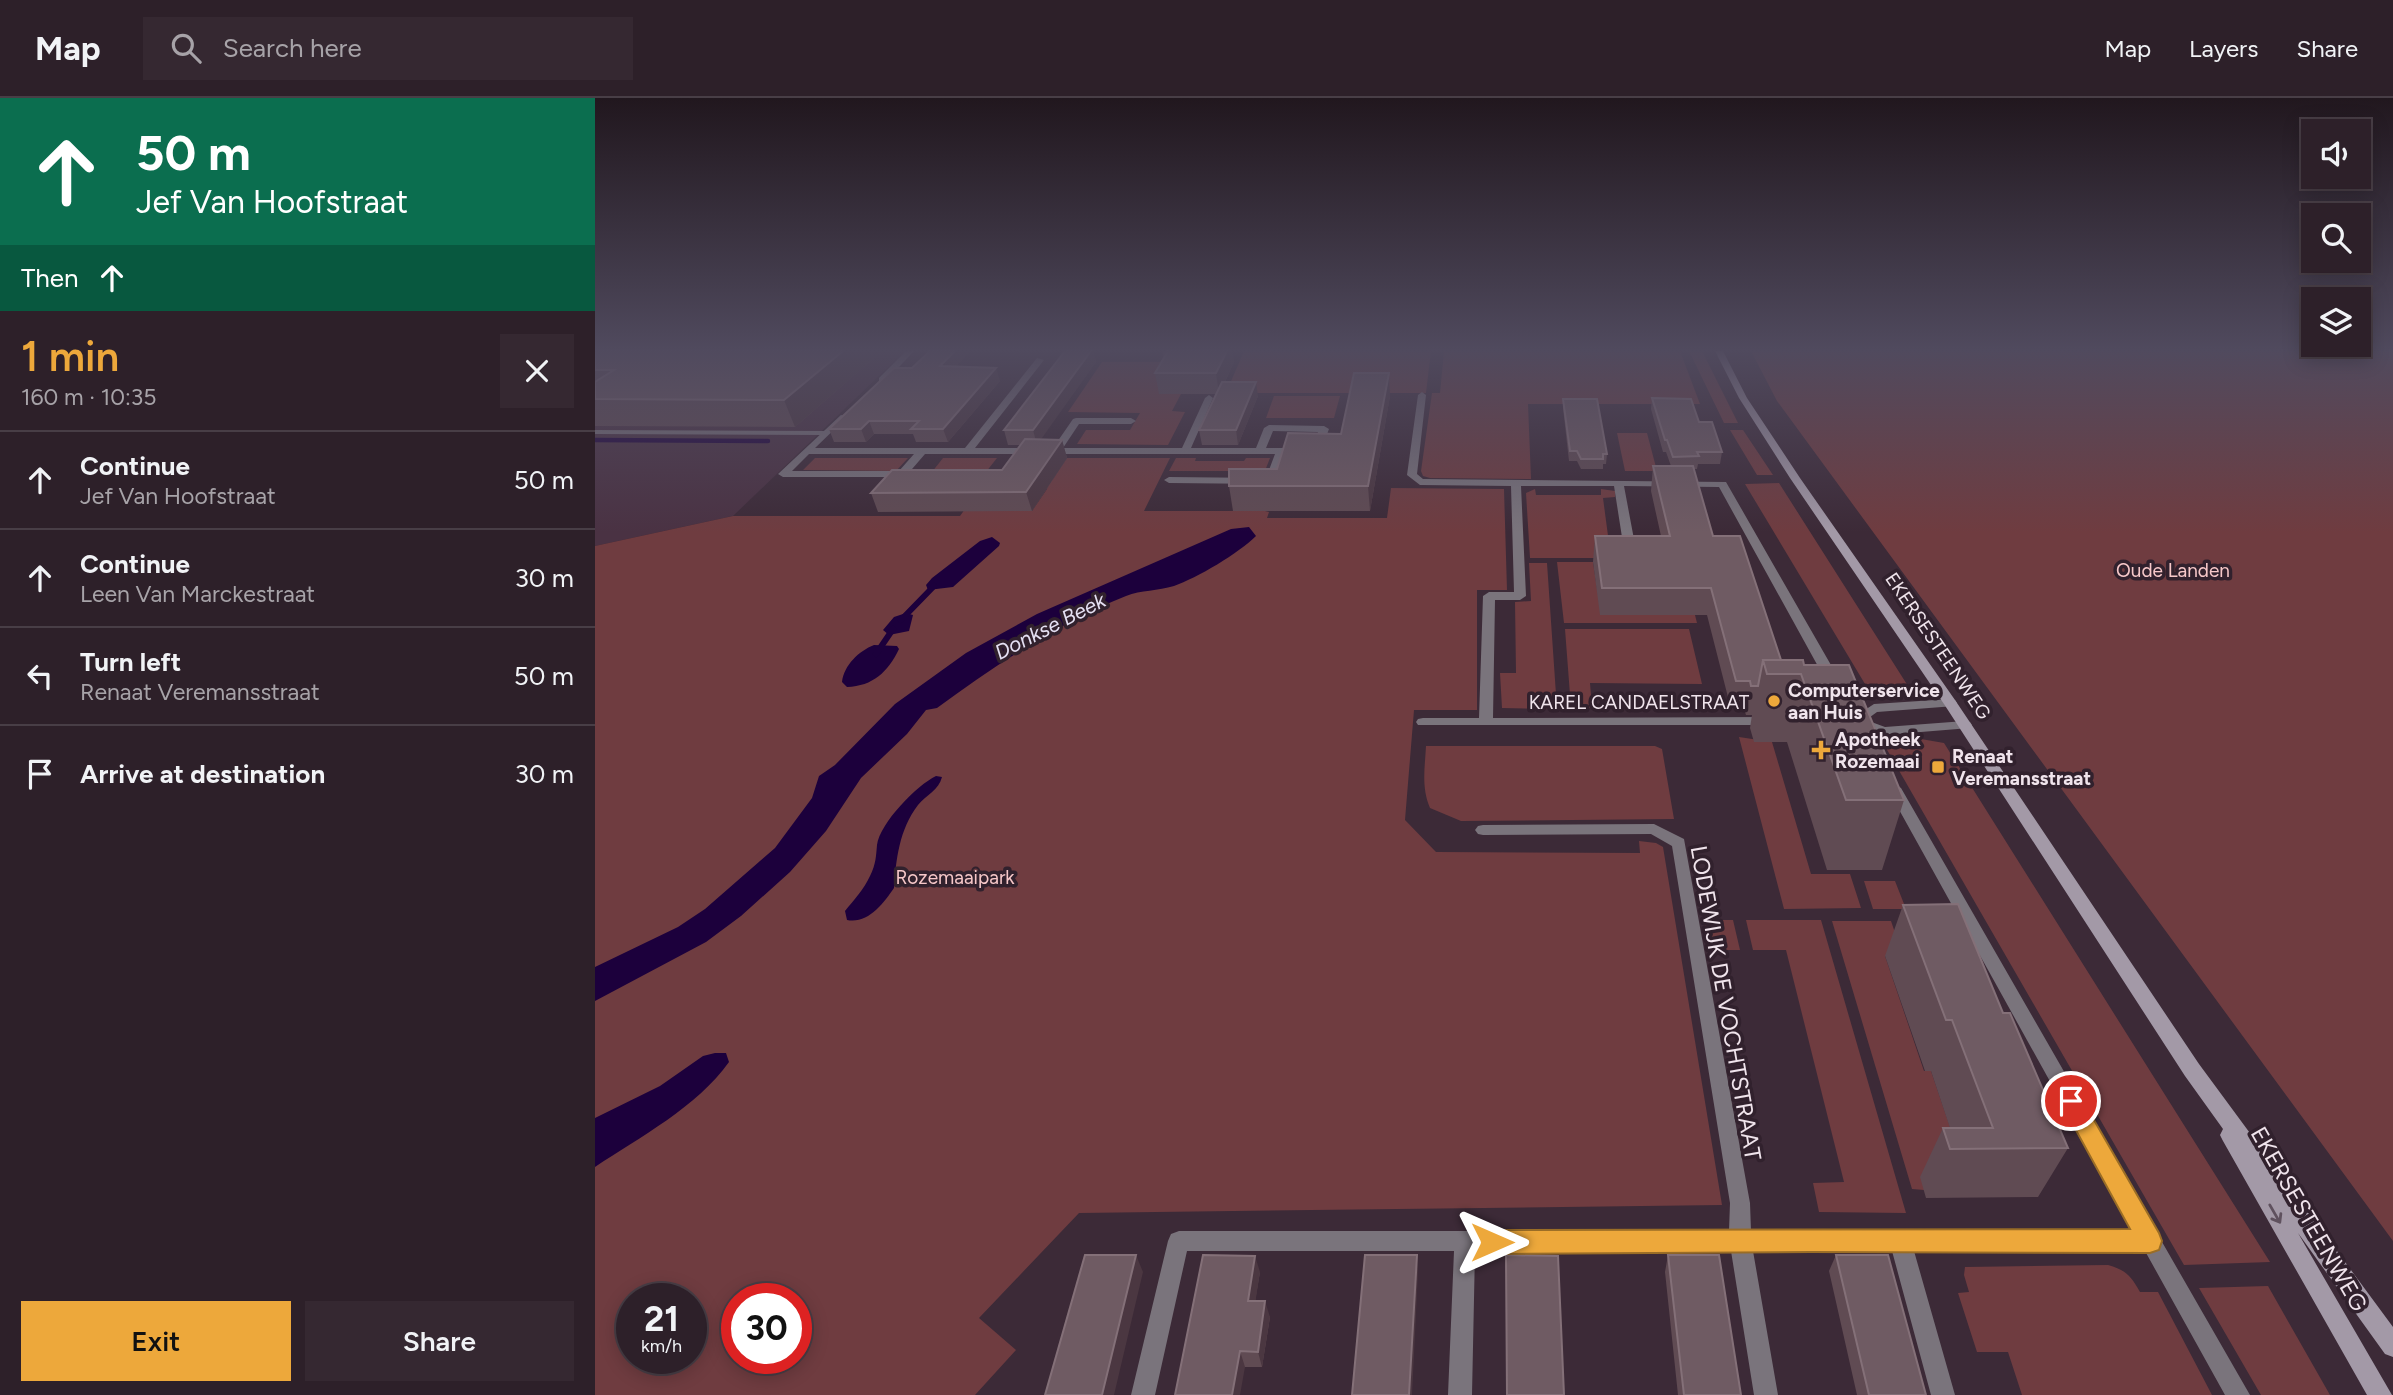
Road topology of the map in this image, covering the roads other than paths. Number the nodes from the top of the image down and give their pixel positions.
1 (999, 412) edge
2 (1203, 412) edge
3 (1420, 412) edge
4 (1751, 412) edge
5 (845, 414) edge
6 (1131, 421) dead end
7 (595, 432) edge
8 (826, 433) junction
9 (808, 451) junction
10 (922, 451) junction
11 (968, 451) junction
12 (1056, 451) junction
13 (1185, 451) junction
14 (1260, 451) junction
15 (1281, 451) junction
16 (1169, 480) dead end
17 (1516, 483) junction
18 (1619, 484) junction
19 (1630, 550) edge
20 (1835, 685) edge
21 (1950, 703) junction
22 (1848, 717) junction
23 (1785, 721) dead end
24 (1423, 722) dead end
25 (1486, 722) junction
26 (1965, 725) junction
27 (1869, 745) edge
28 (1883, 769) edge
29 (1483, 830) dead end
30 (2192, 1070) junction
31 (1740, 1240) junction
32 (1900, 1240) junction
33 (2150, 1241) junction
34 (1465, 1242) junction
35 (2393, 1346) edge
36 (1143, 1395) edge
37 (1460, 1395) edge
38 (1766, 1395) edge
39 (1943, 1395) edge
40 (2238, 1395) edge
41 (2379, 1395) edge

1 - 11 street
2 - 13 street
3 - 17 street
4 - 21 main road, EKERSESTEENWEG
5 - 8 street
6 - 12 street
7 - 8 lane
8 - 9 street
9 - 10 street
9 - 10 street
10 - 11 street
11 - 12 street
12 - 13 street
13 - 14 street
14 - 15 street
14 - 15 street
15 - 16 street
17 - 18 street
17 - 25 street
18 - 19 street
18 - 20 street
21 - 22 street
21 - 26 main road, EKERSESTEENWEG
22 - 26 street
22 - 27 street
23 - 25 street, KAREL CANDAELSTRAAT
24 - 25 street, KAREL CANDAELSTRAAT
26 - 30 main road, EKERSESTEENWEG
28 - 33 street
29 - 31 street, LODEWIJK DE VOCHTSTRAAT
30 - 35 main road, EKERSESTEENWEG
30 -> 41 main road, EKERSESTEENWEG
31 - 32 street
31 - 34 street
31 - 38 street
32 - 33 street
32 - 39 street
33 - 40 street
34 - 36 street
34 - 37 street

